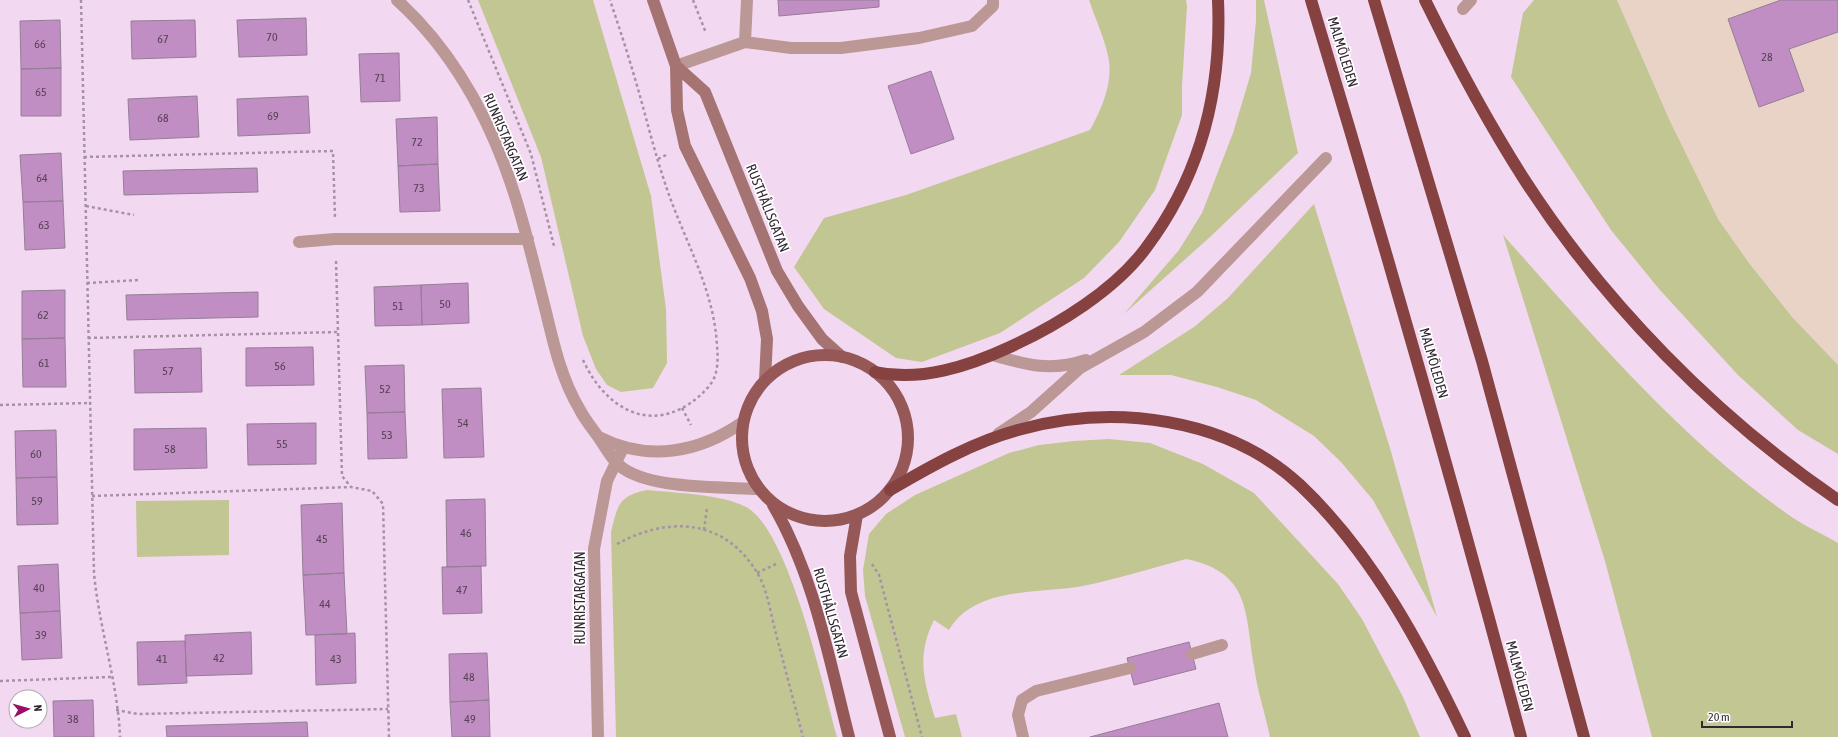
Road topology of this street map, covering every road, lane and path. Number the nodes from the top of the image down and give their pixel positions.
1 (81, 0) edge
2 (397, 0) edge
3 (468, 0) edge
4 (610, 0) edge
5 (653, 0) edge
6 (747, 0) edge
7 (993, 0) edge
8 (1218, 0) edge
9 (1311, 0) edge
10 (1374, 0) edge
11 (1425, 0) edge
12 (1472, 0) edge
13 (1463, 9) dead end
14 (745, 42) junction
15 (676, 66) junction
16 (84, 157) junction
17 (1326, 158) dead end
18 (86, 206) junction
19 (134, 215) dead end
20 (335, 239) junction
21 (528, 239) junction
22 (299, 242) dead end
23 (555, 249) dead end
24 (139, 280) dead end
25 (87, 283) junction
26 (338, 332) junction
27 (88, 338) junction
28 (1102, 354) junction
29 (992, 355) junction
30 (582, 356) dead end
31 (842, 357) junction
32 (875, 372) junction
33 (765, 380) junction
34 (90, 403) junction
35 (0, 405) edge
36 (743, 422) junction
37 (598, 437) junction
38 (992, 438) junction
39 (623, 448) junction
40 (616, 462) junction
41 (352, 487) junction
42 (758, 489) junction
43 (890, 490) junction
44 (92, 496) junction
45 (1838, 500) edge
46 (772, 502) junction
47 (857, 515) junction
48 (594, 556) junction
49 (1222, 645) dead end
50 (1192, 654) dead end
51 (1130, 668) dead end
52 (111, 677) junction
53 (0, 681) edge
54 (388, 709) junction
55 (116, 710) junction
56 (120, 737) edge
57 (389, 737) edge
58 (598, 737) edge
59 (803, 737) edge
60 (849, 737) edge
61 (890, 737) edge
62 (1023, 737) edge
63 (1465, 737) edge
64 (1521, 737) edge
65 (1584, 737) edge

1 - 16 path
2 - 21 street, RUNRISTARGATAN
3 - 23 path
4 - 30 path
5 - 15 main road, RUSTHÅLLSGATAN
6 - 14 street
7 - 14 street
8 - 29 highway
9 - 64 highway, MALMÖLEDEN
10 - 65 highway
11 - 45 highway
12 - 13 street
14 - 15 street
15 - 31 main road, RUSTHÅLLSGATAN
15 - 33 main road, RUSTHÅLLSGATAN
16 - 18 path
16 - 20 path
17 - 28 street
18 - 19 path
18 - 25 path
20 - 21 street
20 - 22 street
20 - 26 path
21 - 37 street, RUNRISTARGATAN
24 - 25 path
25 - 27 path
26 - 27 path
26 - 41 path
27 - 34 path
28 - 29 street
28 - 38 street
29 - 32 highway
31 - 32 main road
31 - 33 main road
32 - 43 main road
33 - 36 main road
34 - 35 path
34 - 44 path
36 - 39 street
36 - 42 main road
37 - 39 street
37 - 40 street, RUNRISTARGATAN
38 - 43 highway
38 - 63 highway
39 - 40 street, RUNRISTARGATAN
40 - 42 street, RUNRISTARGATAN
40 - 48 street, RUNRISTARGATAN
41 - 44 path
41 - 54 path
42 - 46 main road
43 - 47 main road
44 - 52 path
46 - 47 main road
46 - 60 main road, RUSTHÅLLSGATAN
47 - 61 main road, RUSTHÅLLSGATAN
48 - 58 street, RUNRISTARGATAN
48 - 59 path
49 - 50 street
51 - 62 street
52 - 53 path
52 - 55 path
54 - 55 path
54 - 57 path
55 - 56 path

